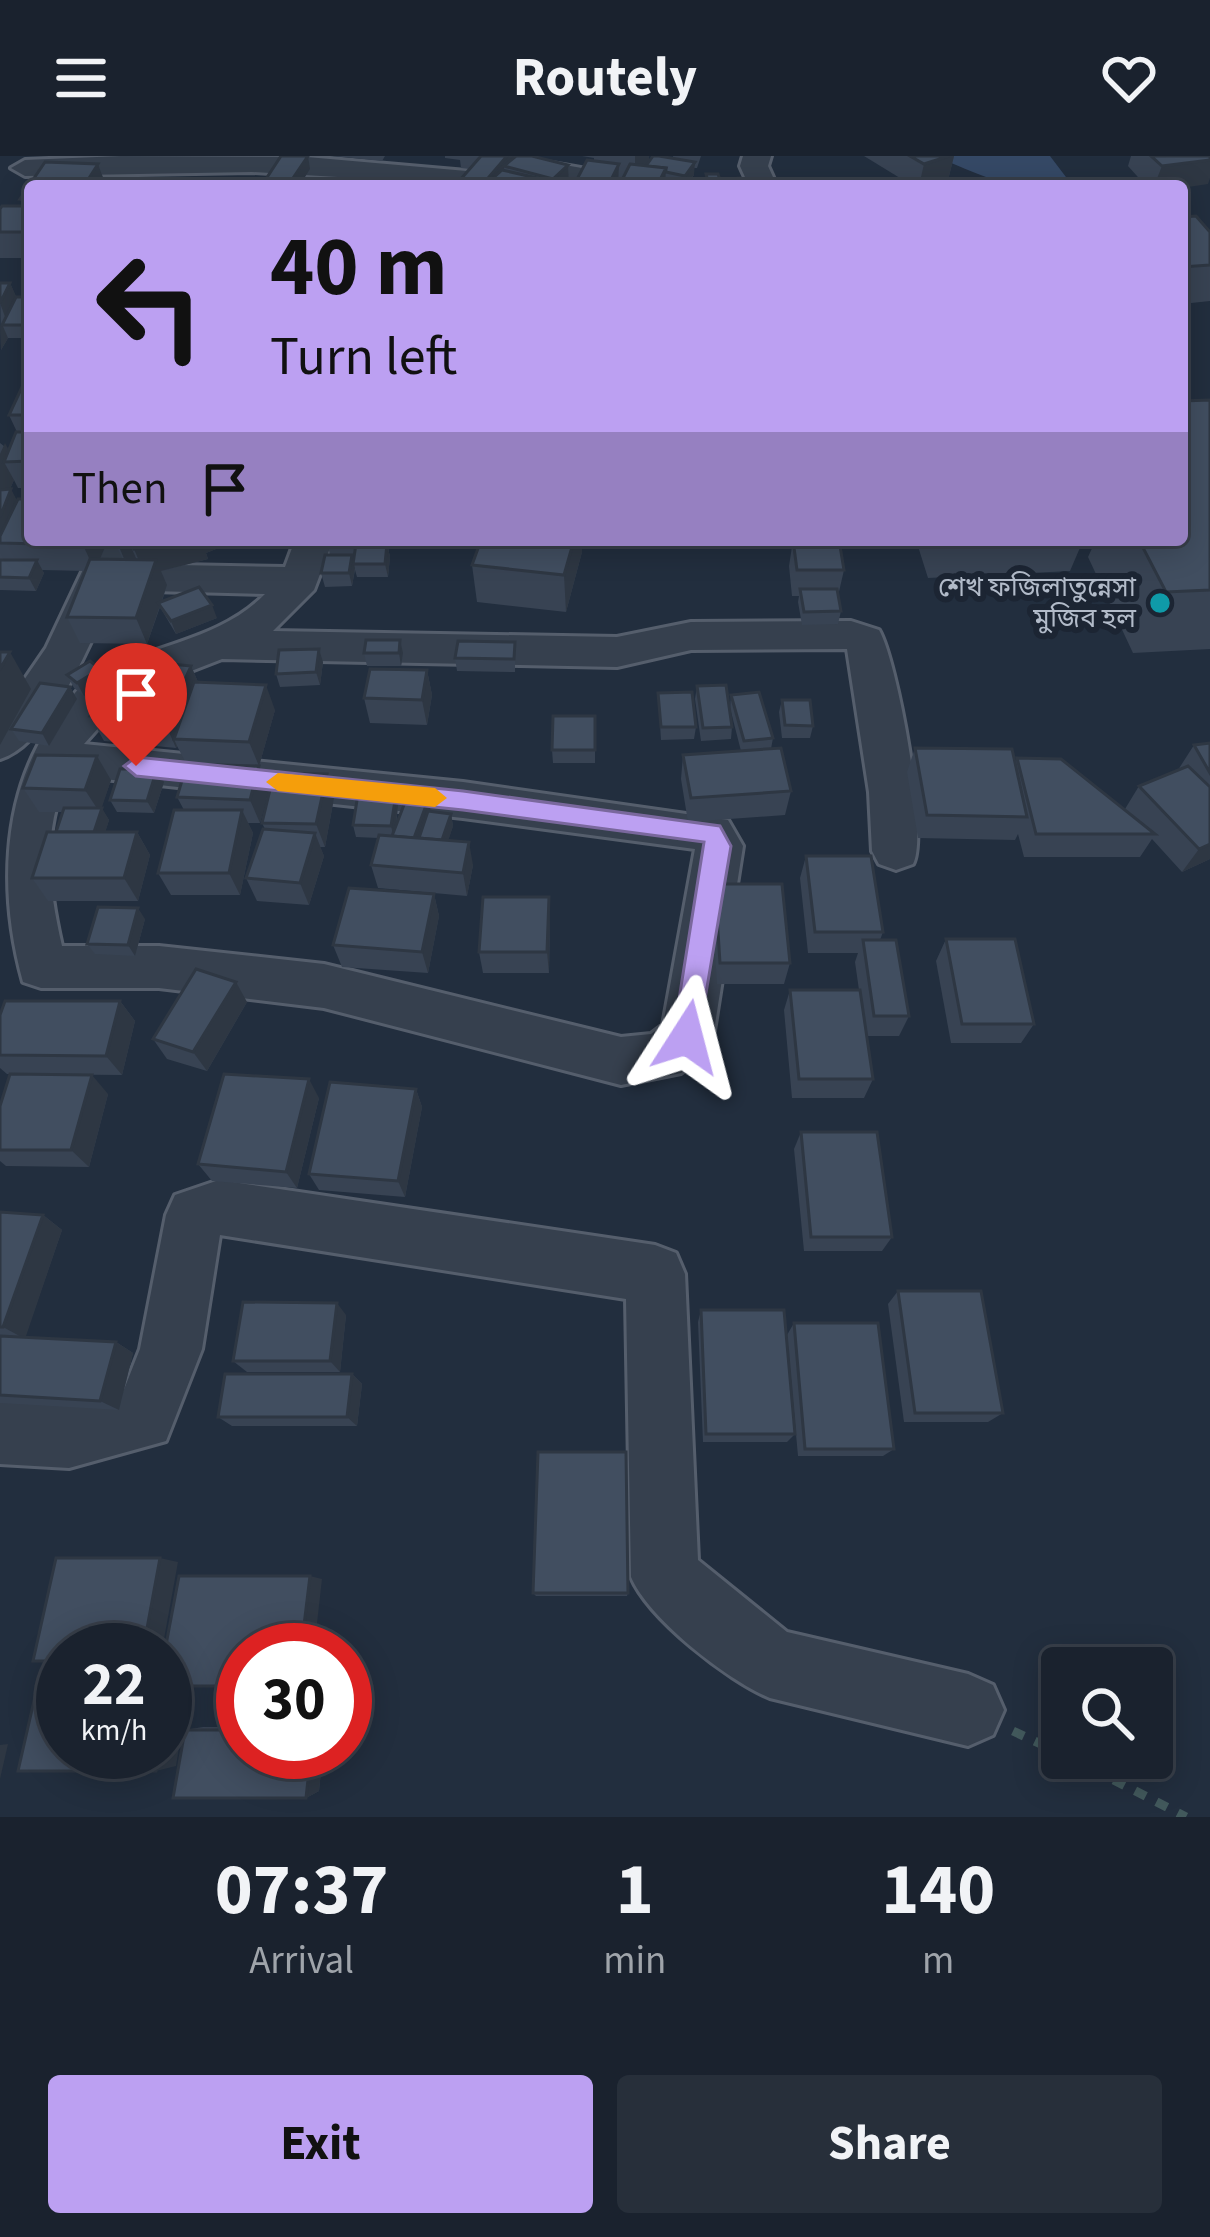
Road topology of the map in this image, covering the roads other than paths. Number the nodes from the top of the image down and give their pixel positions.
1 (28, 162) edge
2 (486, 170) edge
3 (578, 180) edge
4 (8, 202) edge
5 (108, 559) edge
6 (307, 560) edge
7 (217, 644) junction
8 (0, 743) edge
9 (53, 758) junction
10 (896, 851) dead end
11 (20, 967) edge
12 (0, 1432) edge
13 (968, 1710) dead end

1 - 2 street
1 - 4 street
2 - 3 street
5 - 6 street
5 - 8 street
6 - 7 street
7 - 9 street
7 - 10 street
9 - 11 street
9 - 11 street
12 - 13 street

